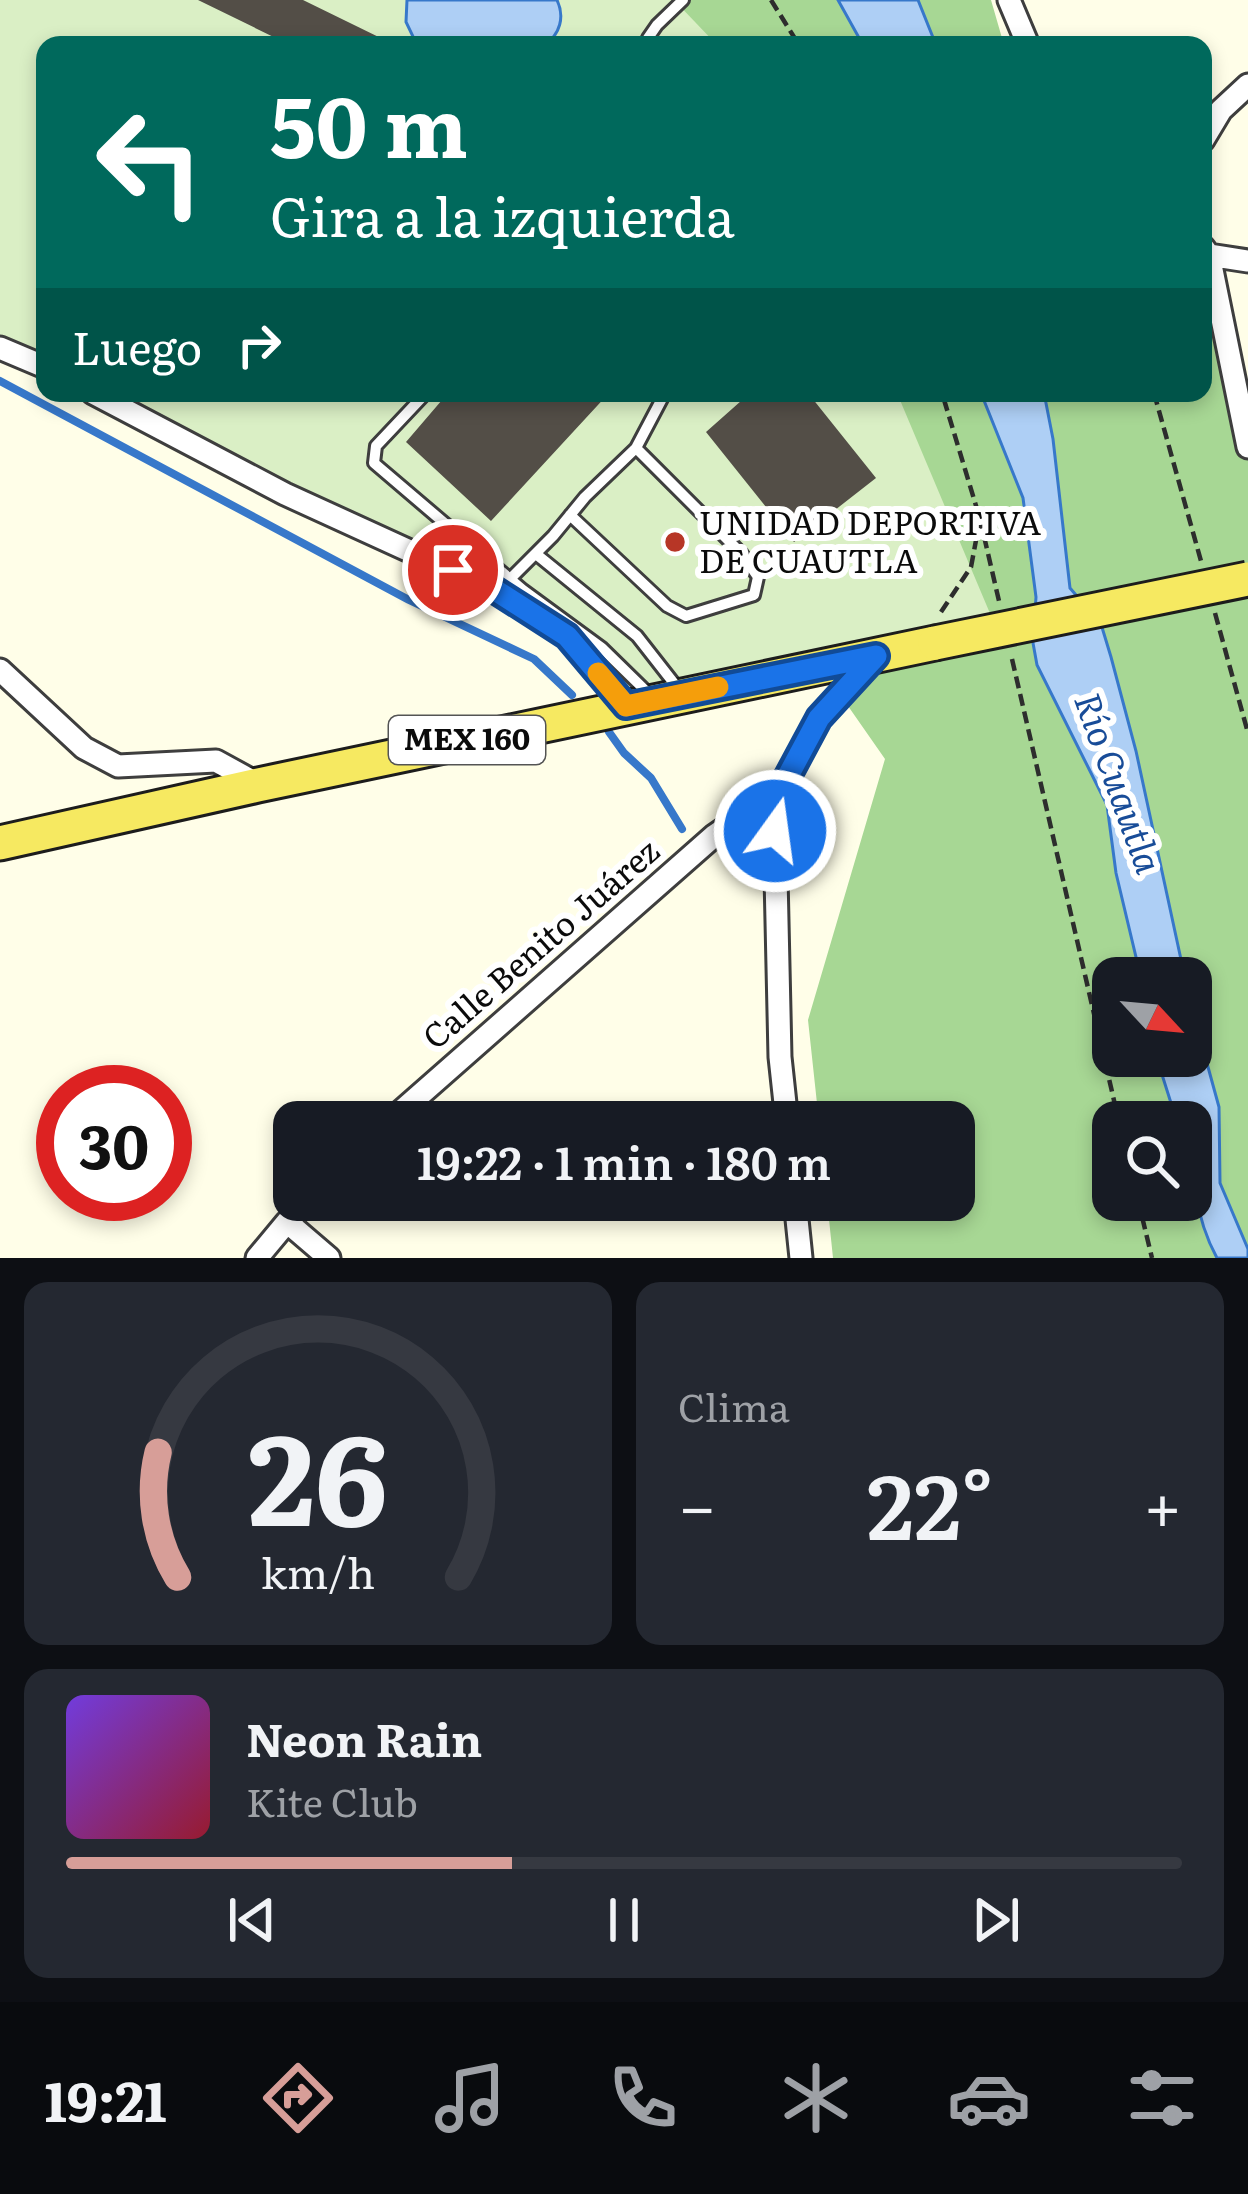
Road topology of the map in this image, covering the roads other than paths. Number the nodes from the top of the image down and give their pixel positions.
1 (683, 0) edge
2 (1010, 0) edge
3 (649, 36) edge
4 (1024, 36) edge
5 (1248, 85) edge
6 (1212, 125) edge
7 (1212, 254) edge
8 (1248, 261) edge
9 (1212, 285) edge
10 (0, 348) edge
11 (36, 364) edge
12 (111, 402) edge
13 (418, 402) edge
14 (660, 402) edge
15 (1248, 447) edge
16 (636, 448) junction
17 (571, 515) junction
18 (536, 554) junction
19 (510, 579) junction
20 (1248, 580) edge
21 (876, 656) junction
22 (0, 670) edge
23 (655, 700) junction
24 (258, 784) junction
25 (781, 789) junction
26 (0, 843) edge
27 (413, 1101) edge
28 (785, 1101) edge
29 (797, 1221) edge
30 (286, 1222) joint
31 (257, 1258) edge
32 (328, 1258) edge
33 (801, 1258) edge

1 - 3 lane
2 - 4 street
5 - 6 street
7 - 8 street
9 - 15 street
10 - 11 street
12 - 23 street
13 - 19 lane
14 - 16 lane
16 - 17 lane
16 - 17 lane
17 - 18 lane
18 - 19 lane
18 - 23 lane
19 - 23 lane
20 - 21 main road, MEX 160, bridge
21 - 23 main road, MEX 160
21 - 25 street, Calle Benito Juárez
22 - 24 street
23 - 24 main road, MEX 160
24 - 26 main road, MEX 160
25 - 27 street, Calle Benito Juárez
25 - 28 street
29 - 33 street
30 - 31 street
30 - 32 street

